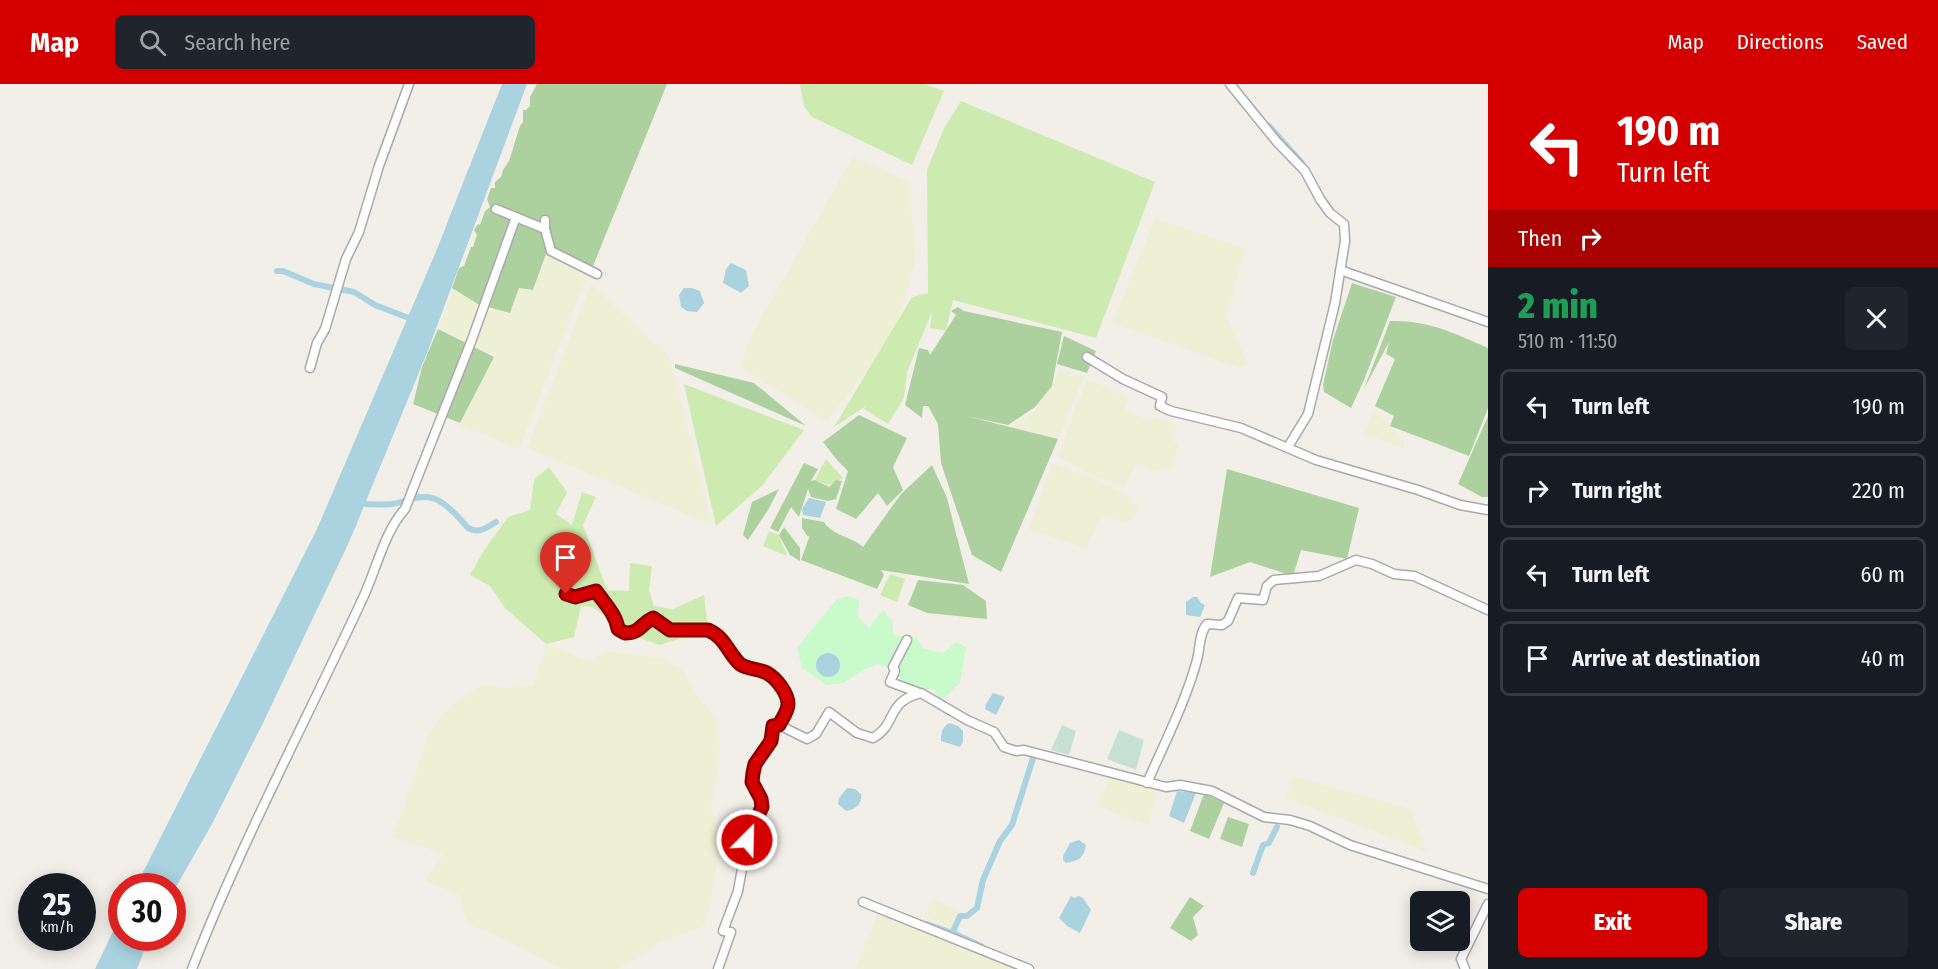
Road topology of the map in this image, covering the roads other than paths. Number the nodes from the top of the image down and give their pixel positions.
1 (409, 84) edge
2 (1230, 84) edge
3 (496, 209) dead end
4 (516, 217) junction
5 (1340, 270) junction
6 (597, 274) dead end
7 (1488, 322) edge
8 (1087, 357) dead end
9 (310, 368) dead end
10 (1288, 447) junction
11 (1488, 510) edge
12 (570, 566) dead end
13 (1488, 610) edge
14 (907, 640) dead end
15 (921, 693) junction
16 (779, 725) junction
17 (1147, 783) junction
18 (1488, 889) edge
19 (863, 902) dead end
20 (1488, 904) edge
21 (1463, 968) edge
22 (192, 969) edge
23 (718, 969) edge
24 (1029, 969) edge

1 - 9 street
2 - 5 street
3 - 4 street
4 - 6 street
4 - 22 street
5 - 7 street
5 - 10 street
8 - 10 street
10 - 11 street
12 - 16 street
13 - 17 street
14 - 15 street
15 - 16 street
15 - 17 street
16 - 23 street
17 - 18 street
19 - 24 street
20 - 21 street

